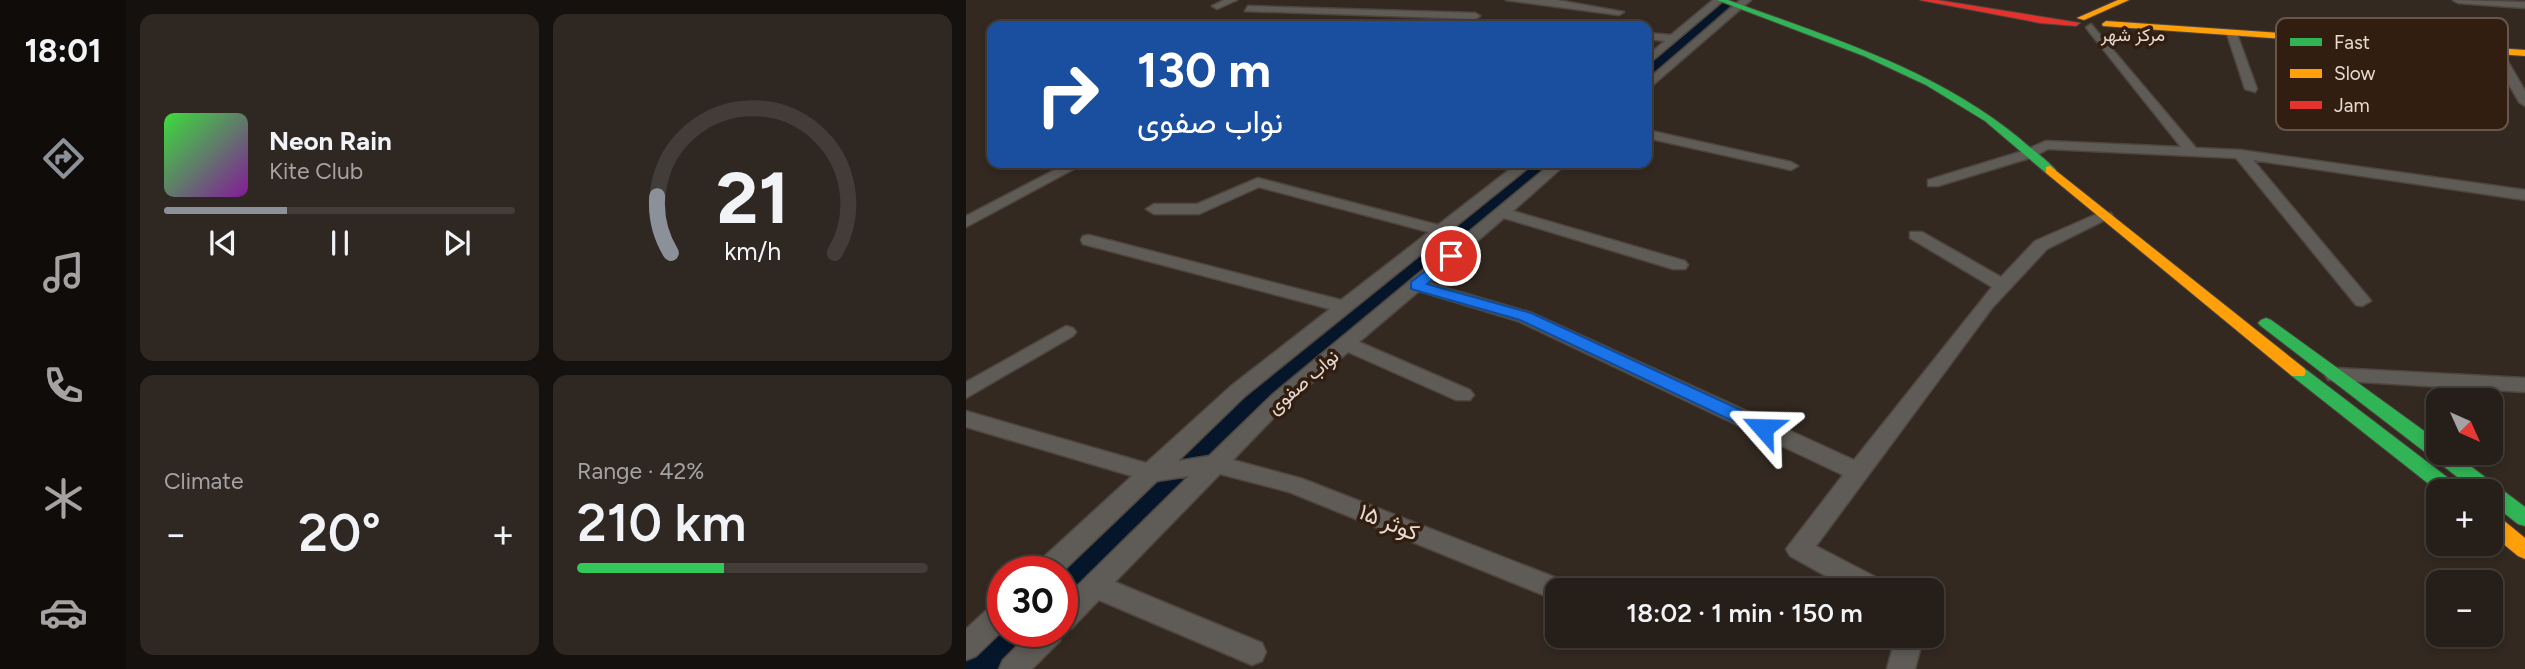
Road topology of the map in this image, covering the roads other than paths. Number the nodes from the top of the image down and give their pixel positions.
1 (1231, 0) edge
2 (1402, 0) edge
3 (1511, 0) edge
4 (1720, 0) edge
5 (1924, 0) edge
6 (2124, 0) edge
7 (2458, 0) edge
8 (1550, 1) edge
9 (1741, 4) edge
10 (2525, 5) edge
11 (1217, 6) dead end
12 (1248, 9) dead end
13 (1376, 12) junction
14 (1619, 12) dead end
15 (1475, 16) dead end
16 (1354, 21) edge
17 (2089, 23) junction
18 (2232, 34) junction
19 (1652, 37) edge
20 (2276, 37) edge
21 (1675, 39) junction
22 (1652, 57) edge
23 (2508, 72) edge
24 (1652, 82) edge
25 (2251, 89) dead end
26 (1988, 99) dead end
27 (2525, 102) edge
28 (2018, 121) dead end
29 (1652, 135) edge
30 (2046, 145) junction
31 (2192, 152) junction
32 (2240, 153) junction
33 (2028, 154) junction
34 (1791, 166) dead end
35 (1069, 168) edge
36 (1521, 168) edge
37 (1554, 168) edge
38 (1934, 183) dead end
39 (2525, 195) edge
40 (1154, 209) dead end
41 (1503, 213) junction
42 (2105, 216) junction
43 (966, 222) edge
44 (1443, 231) junction
45 (1916, 235) dead end
46 (1089, 240) dead end
47 (1679, 265) dead end
48 (1416, 285) junction
49 (2003, 286) junction
50 (2362, 301) dead end
51 (1346, 307) junction
52 (1066, 332) dead end
53 (1346, 344) junction
54 (2335, 375) junction
55 (2525, 385) edge
56 (966, 391) edge
57 (1463, 395) dead end
58 (966, 419) edge
59 (2426, 442) edge
60 (1216, 464) junction
61 (2457, 466) edge
62 (1858, 472) junction
63 (1151, 473) junction
64 (2436, 479) edge
65 (2525, 518) edge
66 (2503, 532) edge
67 (2525, 550) edge
68 (1062, 556) edge
69 (1853, 578) edge
70 (1545, 585) edge
71 (1095, 586) junction
72 (1078, 603) edge
73 (987, 627) edge
74 (966, 647) edge
75 (1035, 647) edge
76 (1907, 648) edge
77 (1252, 652) dead end
78 (1013, 669) edge
79 (1901, 669) edge

1 - 11 street
2 - 13 street
3 - 8 street
4 - 9 street
4 - 21 street
5 - 17 street
6 - 17 street
7 - 10 street
8 - 14 street
9 - 24 street
9 - 26 street
9 - 33 street
12 - 13 street
13 - 15 street
13 - 16 street
17 - 18 street
17 - 31 street
18 - 20 street
18 - 25 street
19 - 21 street
21 - 22 street
23 - 27 street
28 - 30 street
29 - 34 street
30 - 31 street
30 - 33 street
30 - 54 street
31 - 32 street
32 - 39 street
32 - 50 street
33 - 38 street
33 - 42 street
35 - 43 street
36 - 44 street, نواب صفوی
37 - 41 street, نواب صفوی
40 - 44 street
41 - 47 street
41 - 48 street, نواب صفوی
42 - 49 street
42 - 64 street
44 - 51 street, نواب صفوی
45 - 49 street
46 - 51 street
48 - 53 street, نواب صفوی
48 - 62 street
49 - 62 street
51 - 63 street, نواب صفوی
52 - 56 street
53 - 57 street
53 - 60 street, نواب صفوی
54 - 55 street
54 - 59 street
58 - 63 street
60 - 63 street
60 - 70 street, کوثر ۱۵
60 - 71 street, نواب صفوی
61 - 65 street
62 - 69 street
63 - 68 street, نواب صفوی
66 - 67 street
71 - 72 street, نواب صفوی
71 - 77 street
73 - 74 street
75 - 78 street
76 - 79 street

